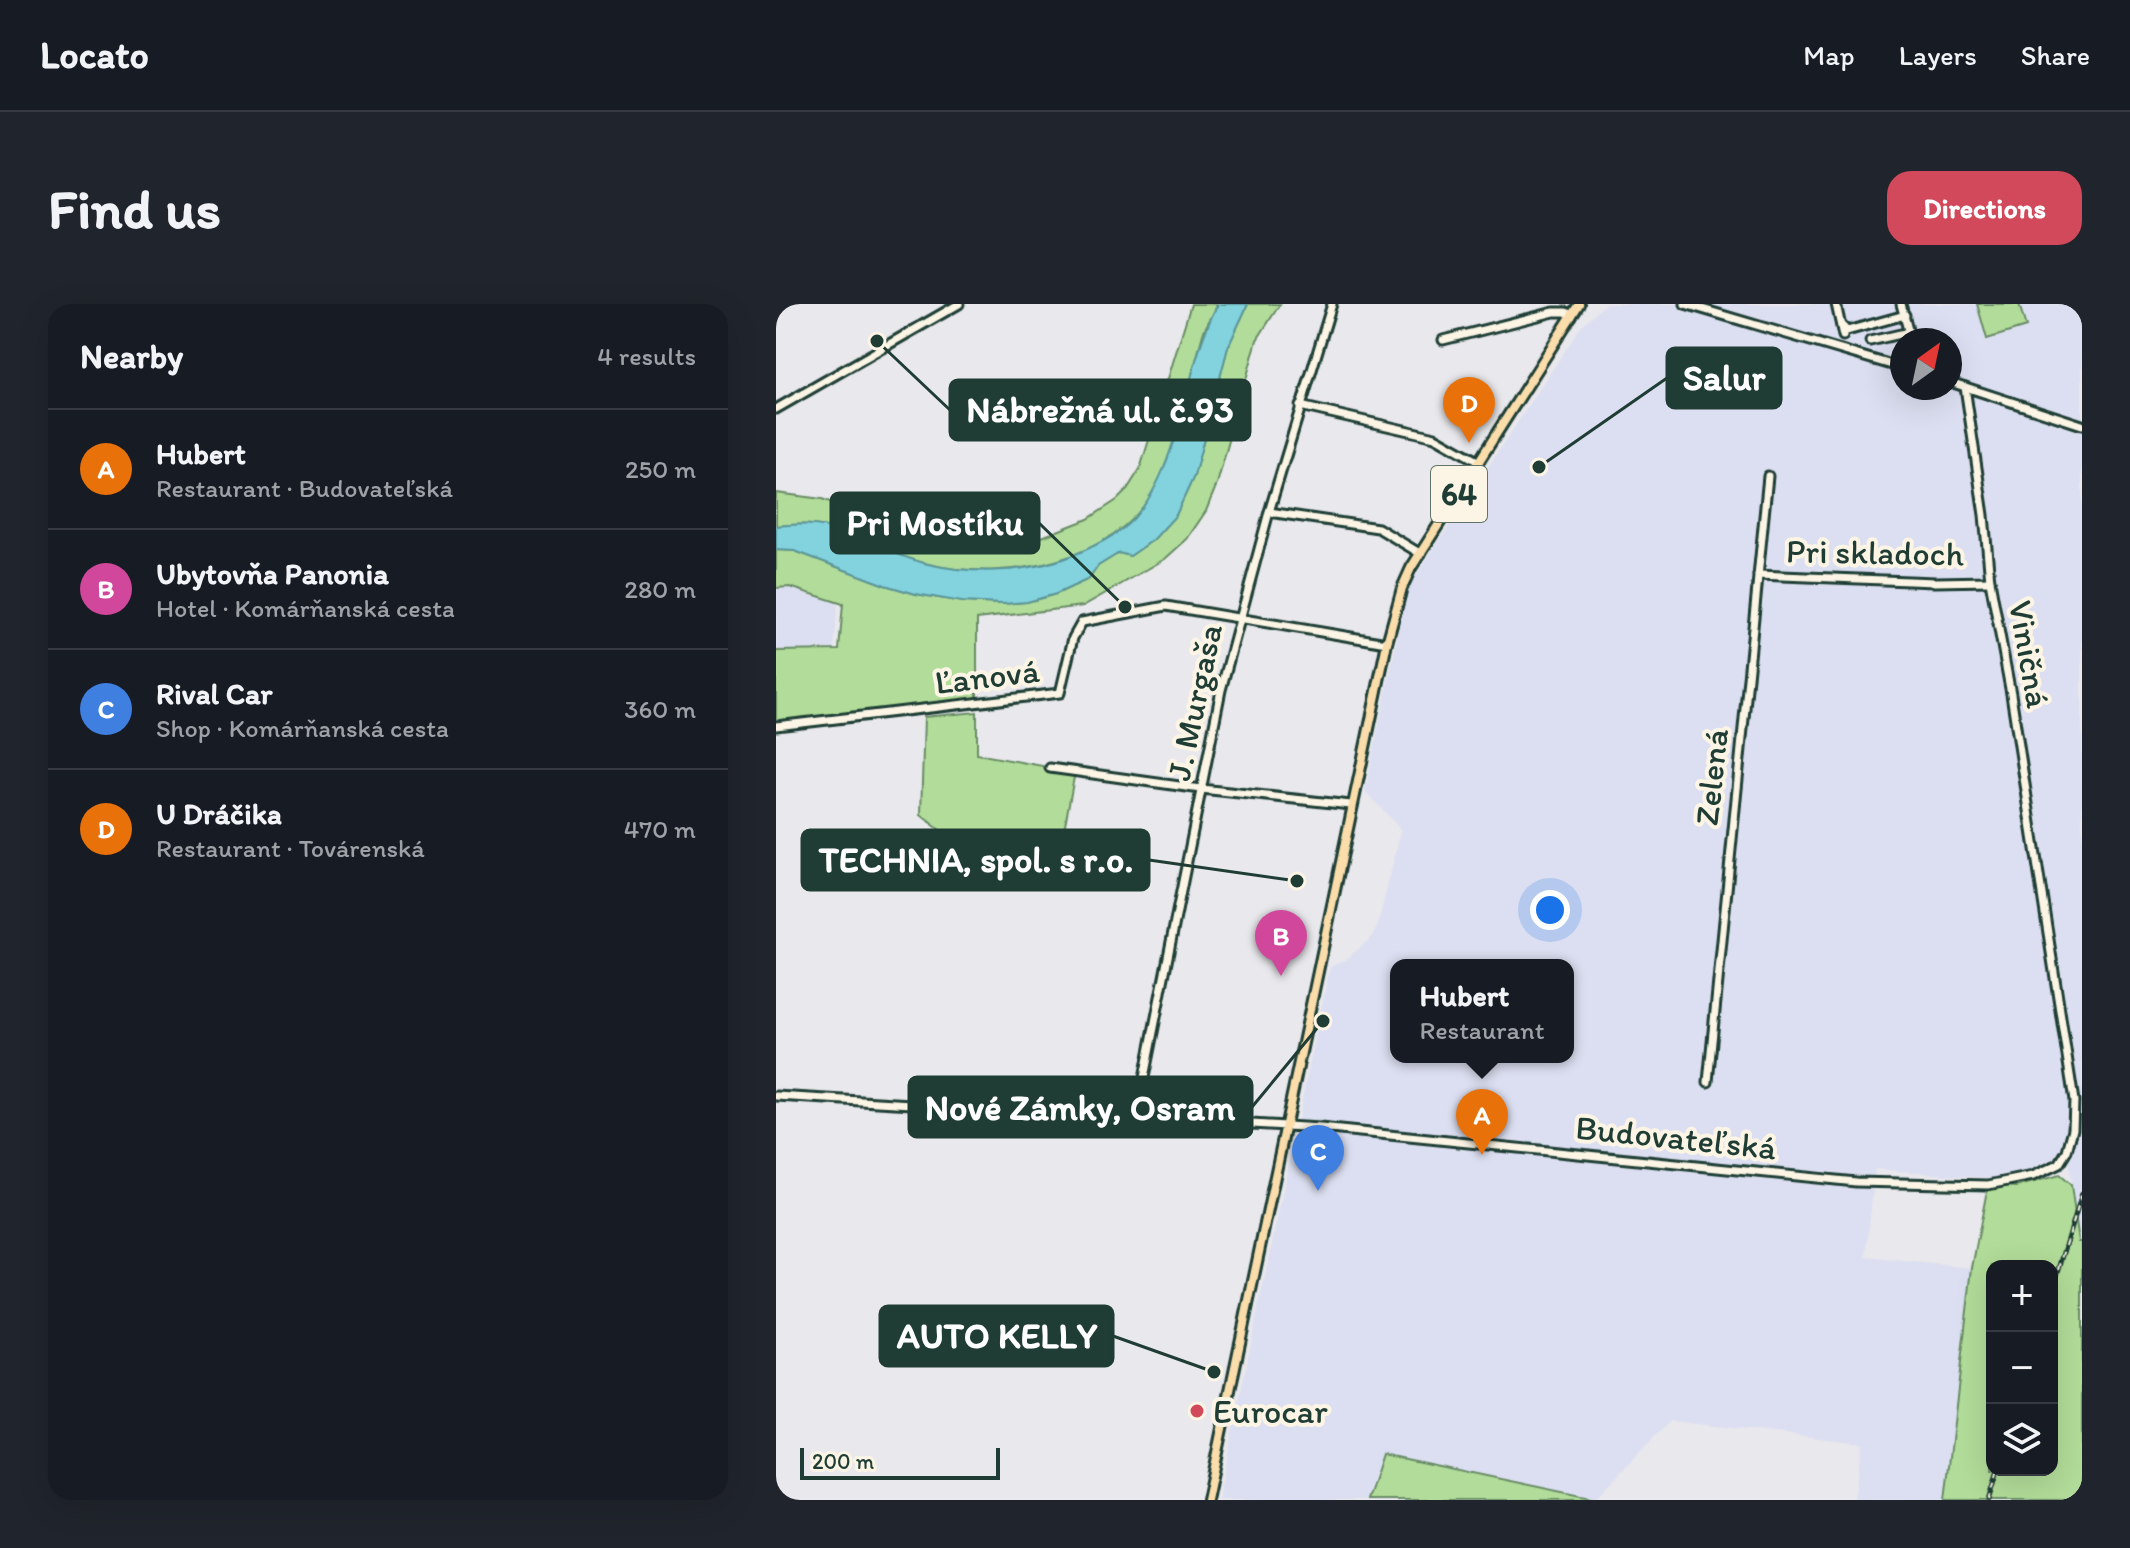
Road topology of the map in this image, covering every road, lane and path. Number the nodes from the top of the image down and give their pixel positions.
1 (959, 304) edge
2 (1332, 304) edge
3 (1579, 304) edge
4 (1588, 304) edge
5 (1685, 304) edge
6 (1836, 304) edge
7 (1901, 304) edge
8 (1702, 307) edge
9 (1905, 315) junction
10 (1572, 316) junction
11 (1844, 331) junction
12 (1443, 340) dead end
13 (1870, 341) dead end
14 (1839, 350) junction
15 (1890, 365) edge
16 (1962, 386) edge
17 (1965, 387) junction
18 (1300, 406) junction
19 (776, 409) edge
20 (2082, 425) edge
21 (1479, 462) junction
22 (1768, 476) dead end
23 (1269, 512) junction
24 (1421, 554) junction
25 (1758, 575) junction
26 (1990, 581) junction
27 (1239, 620) junction
28 (1387, 643) junction
29 (776, 726) edge
30 (1050, 768) dead end
31 (1201, 789) junction
32 (1351, 805) junction
33 (1708, 1082) dead end
34 (776, 1096) edge
35 (1136, 1118) junction
36 (1284, 1126) junction
37 (2059, 1164) joint
38 (1207, 1500) edge

1 - 19 street
2 - 18 street, J. Murgaša
3 - 10 main road, 64
4 - 10 main road, 64
5 - 8 street
6 - 11 street
7 - 9 street
8 - 14 street
9 - 11 street
9 - 13 street
10 - 12 street
10 - 21 main road, 64
11 - 14 street
14 - 15 street
16 - 17 street
17 - 20 street
17 - 26 street, Viničná
18 - 21 street
18 - 23 street, J. Murgaša
21 - 24 main road, 64
22 - 25 street, Zelená
23 - 24 street
23 - 27 street, J. Murgaša
24 - 28 main road, 64
25 - 26 street, Pri skladoch
25 - 33 street, Zelená
26 - 37 street, Viničná
27 - 28 street, Ľanová
27 - 29 street, Ľanová
27 - 31 street, J. Murgaša
28 - 32 main road, 64
30 - 31 street
31 - 32 street
31 - 35 street, J. Murgaša
32 - 36 main road, 64
34 - 35 street, Budovateľská
35 - 36 street, Budovateľská
36 - 37 street, Budovateľská
36 - 38 main road, 64

